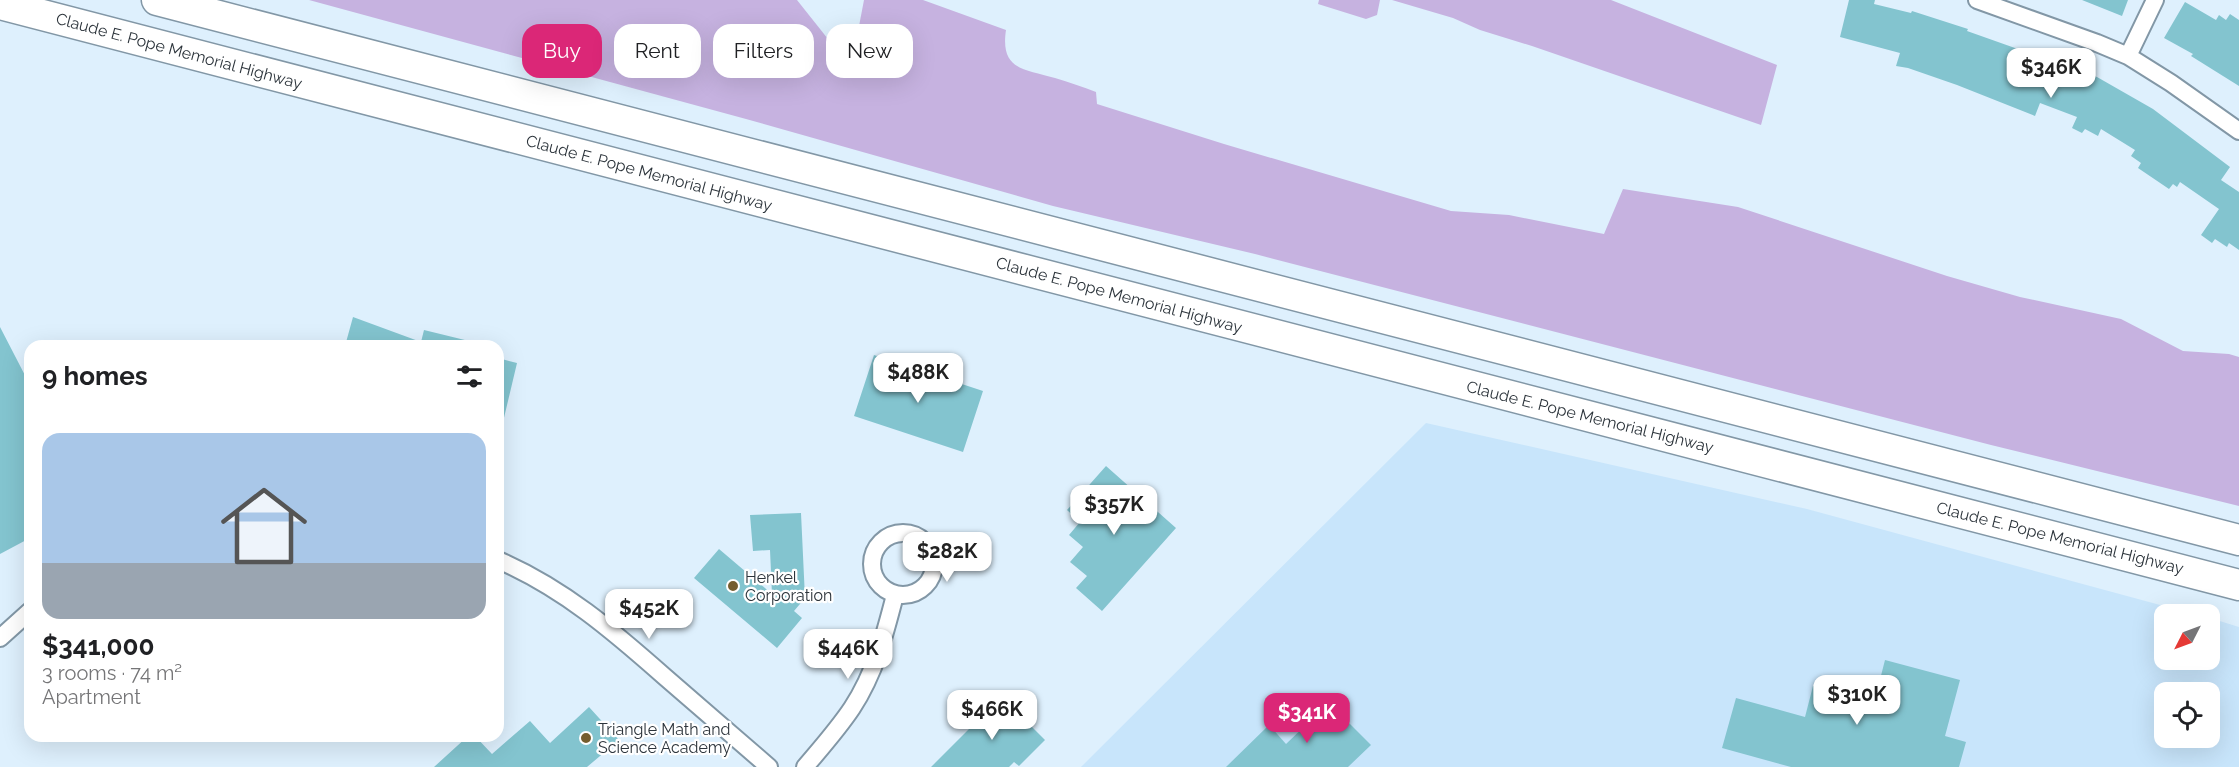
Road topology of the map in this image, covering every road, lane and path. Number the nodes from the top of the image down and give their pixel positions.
1 (157, 0) edge
2 (1977, 0) edge
3 (2155, 0) edge
4 (0, 4) edge
5 (2128, 56) junction
6 (2239, 131) edge
7 (2239, 540) edge
8 (504, 563) edge
9 (2239, 585) edge
10 (895, 595) dead end
11 (24, 616) edge
12 (0, 638) edge
13 (769, 767) edge
14 (805, 767) edge

1 - 7 highway
2 - 5 street
3 - 5 street
4 - 9 highway, Claude E. Pope Memorial Highway
5 - 6 street
8 - 13 street
10 - 14 street
11 - 12 street

